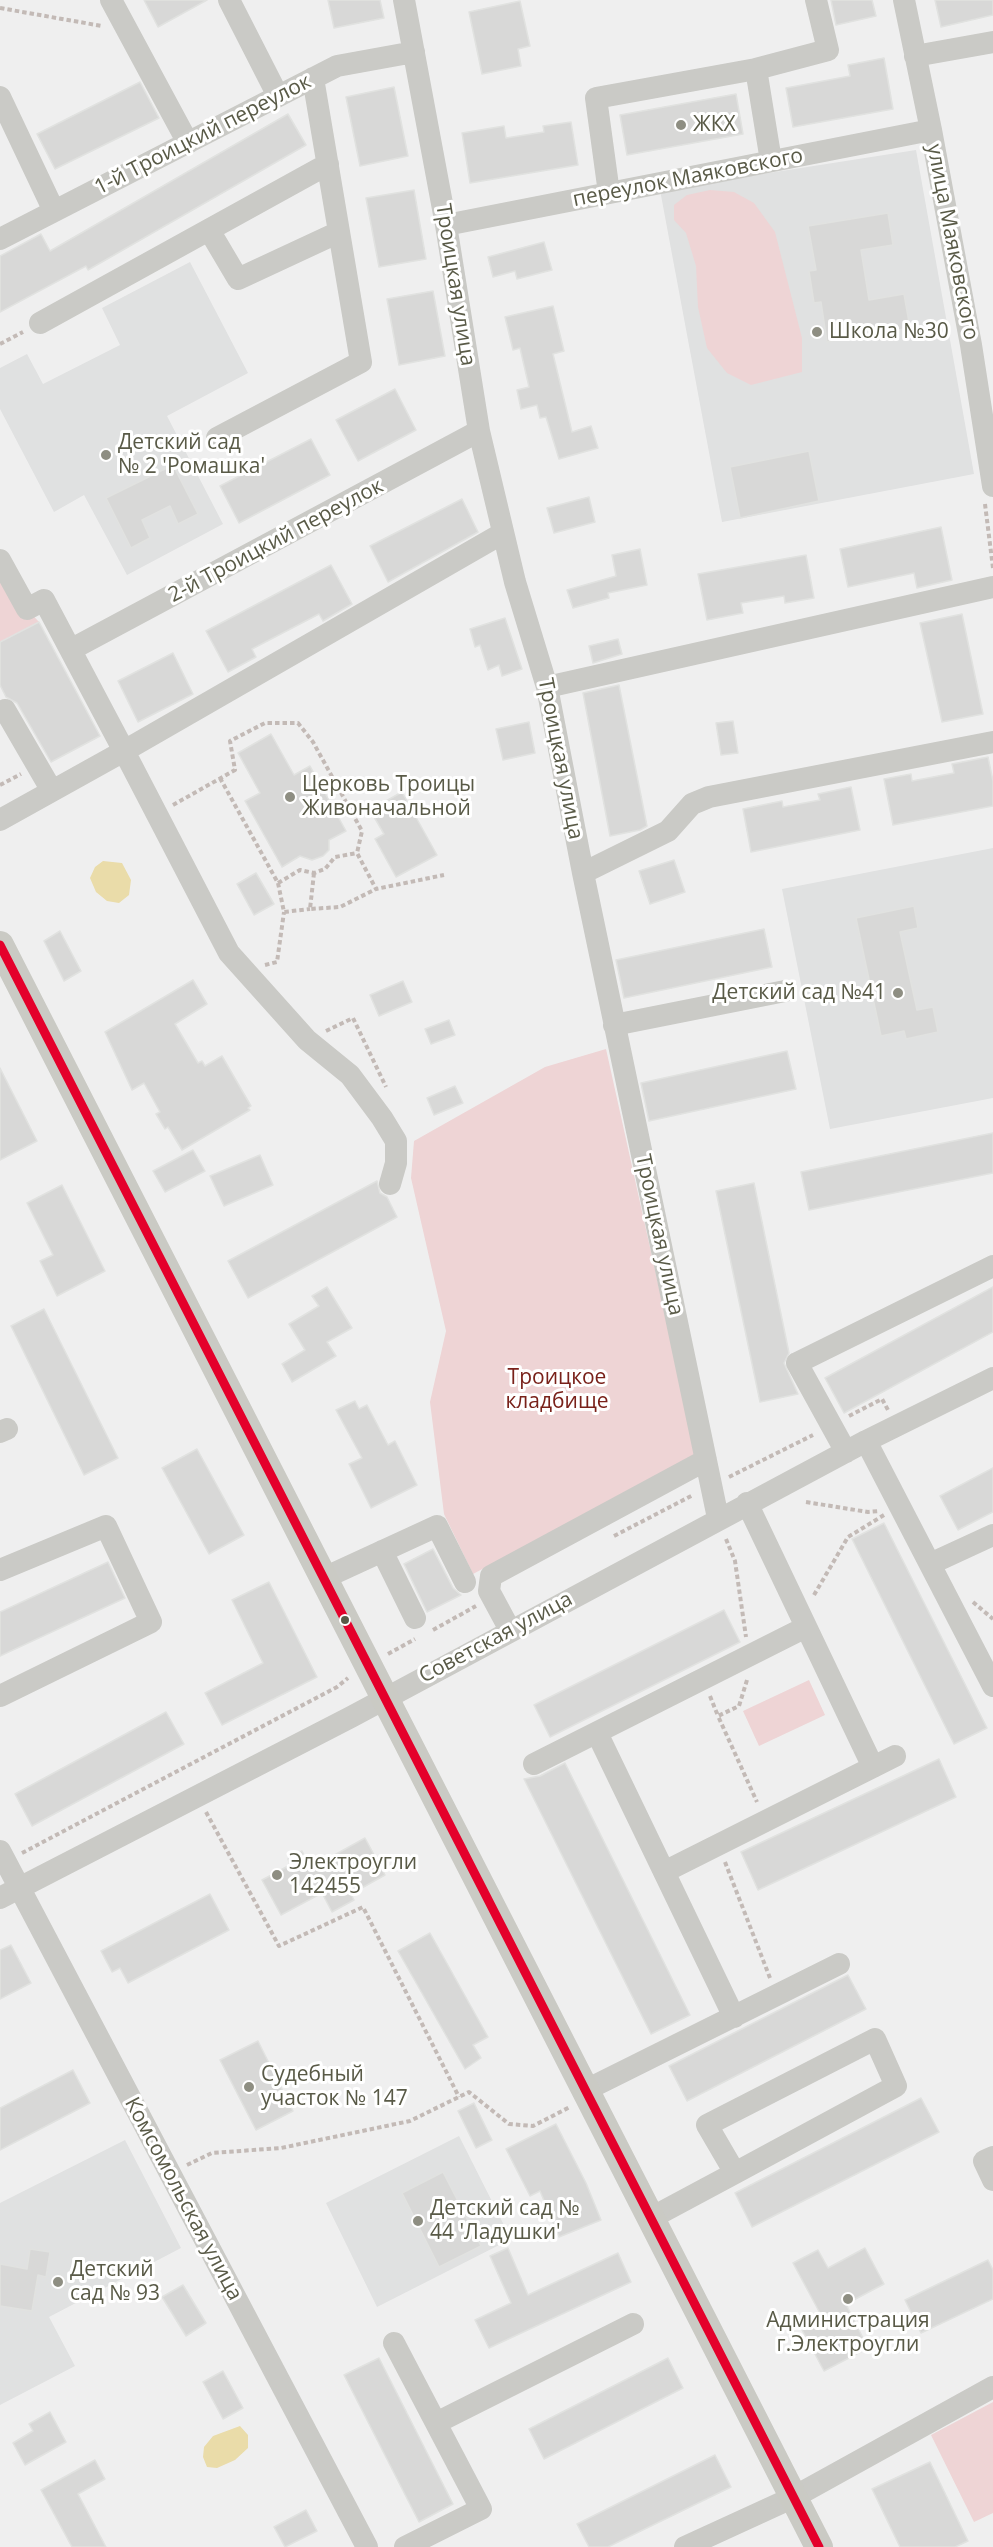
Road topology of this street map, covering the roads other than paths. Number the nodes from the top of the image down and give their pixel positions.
1 (111, 0) edge
2 (229, 0) edge
3 (404, 0) edge
4 (816, 0) edge
5 (904, 0) edge
6 (993, 42) edge
7 (414, 52) junction
8 (915, 56) junction
9 (756, 69) junction
10 (313, 78) junction
11 (278, 96) junction
12 (0, 97) edge
13 (931, 130) junction
14 (188, 143) junction
15 (771, 161) junction
16 (328, 164) junction
17 (609, 193) junction
18 (54, 211) junction
19 (446, 225) junction
20 (209, 230) junction
21 (339, 232) junction
22 (0, 239) edge
23 (40, 323) dead end
24 (479, 431) junction
25 (217, 438) dead end
26 (993, 486) edge
27 (503, 533) junction
28 (0, 560) edge
29 (993, 587) edge
30 (72, 649) junction
31 (547, 687) junction
32 (5, 710) dead end
33 (993, 742) edge
34 (124, 751) junction
35 (52, 791) junction
36 (0, 820) edge
37 (583, 873) junction
38 (0, 945) edge
39 (785, 991) dead end
40 (614, 1024) junction
41 (390, 1184) dead end
42 (993, 1266) edge
43 (993, 1378) edge
44 (866, 1441) junction
45 (846, 1452) junction
46 (706, 1460) junction
47 (747, 1503) junction
48 (718, 1518) junction
49 (993, 1534) edge
50 (382, 1551) junction
51 (930, 1564) junction
52 (0, 1570) edge
53 (324, 1578) junction
54 (465, 1582) dead end
55 (415, 1618) dead end
56 (804, 1622) junction
57 (510, 1630) junction
58 (993, 1686) edge
59 (0, 1696) edge
60 (385, 1698) junction
61 (597, 1733) junction
62 (895, 1756) dead end
63 (534, 1764) dead end
64 (873, 1767) junction
65 (3, 1857) edge
66 (664, 1872) junction
67 (10, 1893) edge
68 (839, 1964) dead end
69 (734, 2017) junction
70 (587, 2094) junction
71 (993, 2157) edge
72 (735, 2173) junction
73 (993, 2180) edge
74 (651, 2218) junction
75 (633, 2324) dead end
76 (394, 2343) dead end
77 (993, 2387) edge
78 (436, 2423) junction
79 (794, 2497) junction
80 (367, 2547) edge
81 (405, 2547) edge
82 (685, 2547) edge
83 (819, 2547) edge

1 - 14 street
2 - 11 street
3 - 7 street, Троицкая улица
4 - 9 street
5 - 8 street, улица Маяковского
6 - 8 street
7 - 10 street, 1-й Троицкий переулок
7 - 19 street, Троицкая улица
8 - 13 street, улица Маяковского
9 - 15 street
9 - 17 street
10 - 11 street, 1-й Троицкий переулок
10 - 16 street
11 - 14 street, 1-й Троицкий переулок
12 - 18 street
13 - 15 street, переулок Маяковского
13 - 26 street, улица Маяковского
14 - 18 street, 1-й Троицкий переулок
15 - 17 street, переулок Маяковского
16 - 20 street
16 - 21 street
17 - 19 street, переулок Маяковского
18 - 22 street, 1-й Троицкий переулок
19 - 24 street, Троицкая улица
20 - 21 street
20 - 23 street
21 - 25 street
24 - 27 street, Троицкая улица
24 - 30 street, 2-й Троицкий переулок
27 - 31 street, Троицкая улица
27 - 34 street
28 - 30 street
29 - 31 street
30 - 34 street
31 - 37 street, Троицкая улица
32 - 35 street
33 - 37 street
34 - 35 street
34 - 41 street
35 - 36 street
37 - 40 street, Троицкая улица
38 - 53 main road
39 - 40 street
40 - 46 street, Троицкая улица
42 - 45 street
43 - 44 street, Советская улица
44 - 45 street, Советская улица
44 - 51 street
45 - 47 street, Советская улица
46 - 48 street, Троицкая улица
46 - 57 street
47 - 48 street, Советская улица
47 - 56 street
48 - 57 street, Советская улица
49 - 51 street
50 - 53 street
50 - 54 street
50 - 55 street
51 - 58 street
52 - 59 street
53 - 60 main road
56 - 61 street
56 - 64 street
57 - 60 street, Советская улица
60 - 67 street, Советская улица
60 - 70 main road
61 - 63 street
61 - 66 street
62 - 64 street
64 - 66 street
65 - 67 street, Комсомольская улица
66 - 69 street
67 - 80 street, Комсомольская улица
68 - 69 street
69 - 70 street
70 - 74 main road
71 - 73 street
72 - 72 street
72 - 74 street
74 - 79 main road
75 - 78 street
76 - 78 street
77 - 79 street
78 - 81 street
79 - 82 street
79 - 83 main road

